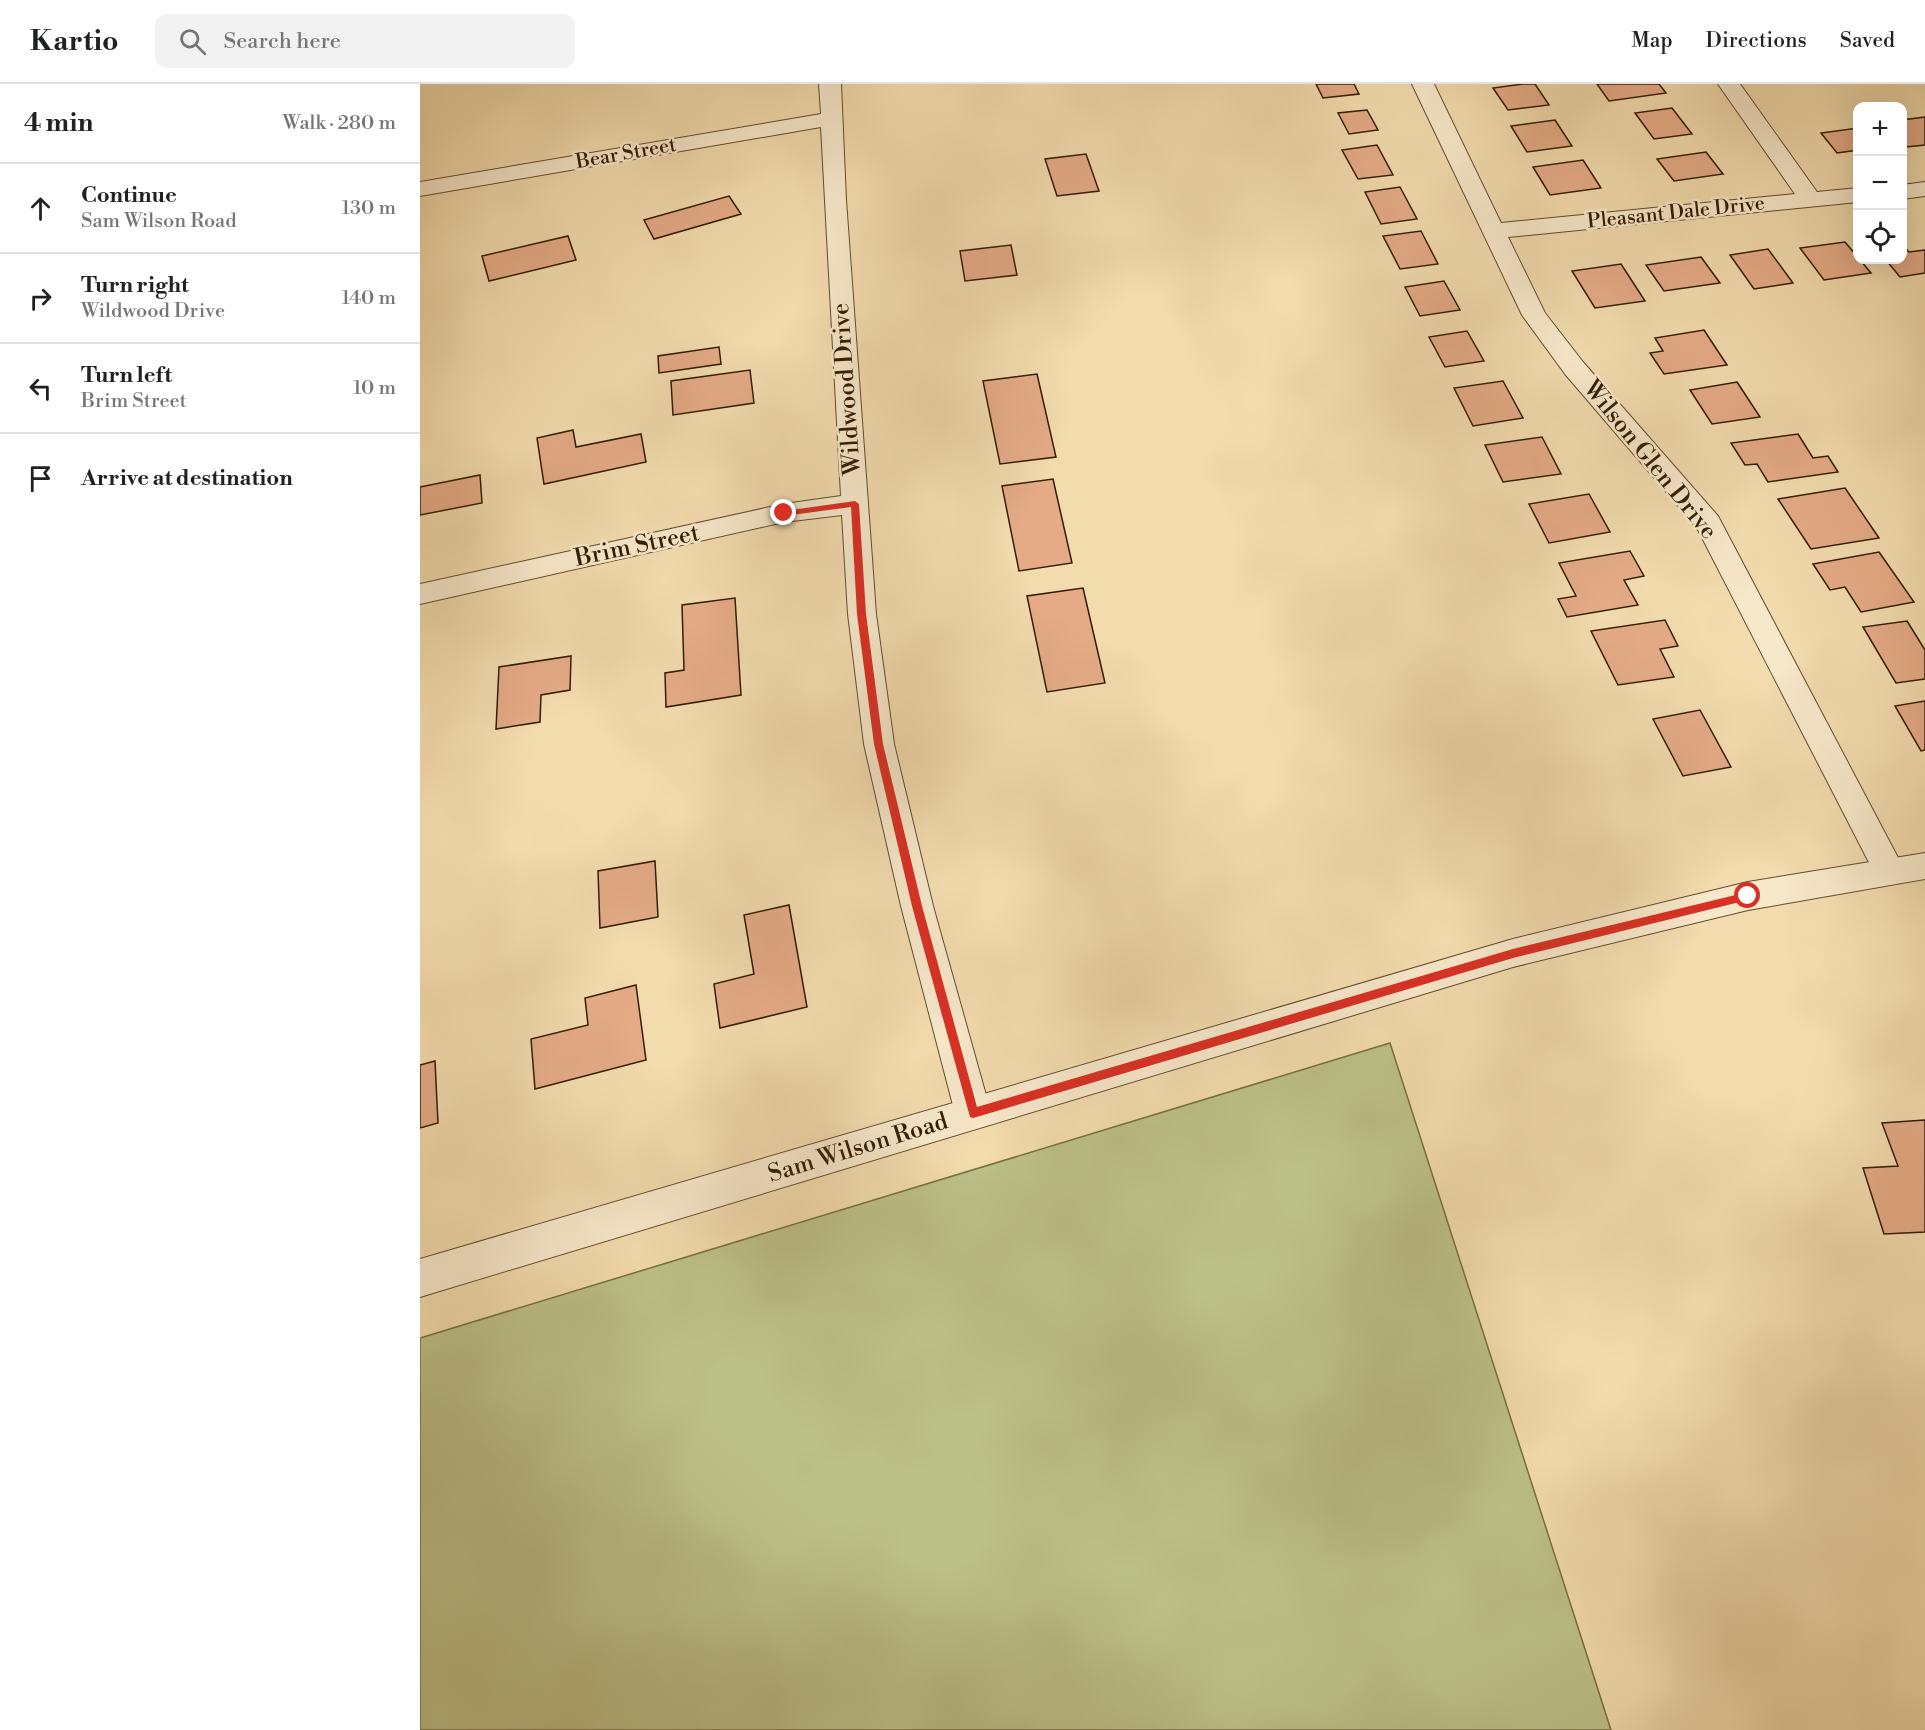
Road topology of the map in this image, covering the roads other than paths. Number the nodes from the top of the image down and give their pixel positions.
1 (830, 84) edge
2 (1423, 84) edge
3 (1730, 84) edge
4 (832, 119) junction
5 (420, 189) edge
6 (1925, 189) edge
7 (1907, 191) edge
8 (1853, 195) edge
9 (1810, 199) junction
10 (1494, 231) junction
11 (855, 504) junction
12 (420, 594) edge
13 (1925, 866) edge
14 (1889, 871) junction
15 (973, 1113) junction
16 (420, 1278) edge

1 - 4 street, Wildwood Drive
2 - 10 street, Wilson Glen Drive
3 - 9 street
4 - 5 street, Bear Street
4 - 11 street, Wildwood Drive
6 - 7 street
8 - 9 street, Pleasant Dale Drive
9 - 10 street, Pleasant Dale Drive
10 - 14 street, Wilson Glen Drive
11 - 12 street, Brim Street
11 - 15 street, Wildwood Drive
13 - 14 street, Sam Wilson Road
14 - 15 street, Sam Wilson Road
15 - 16 street, Sam Wilson Road

